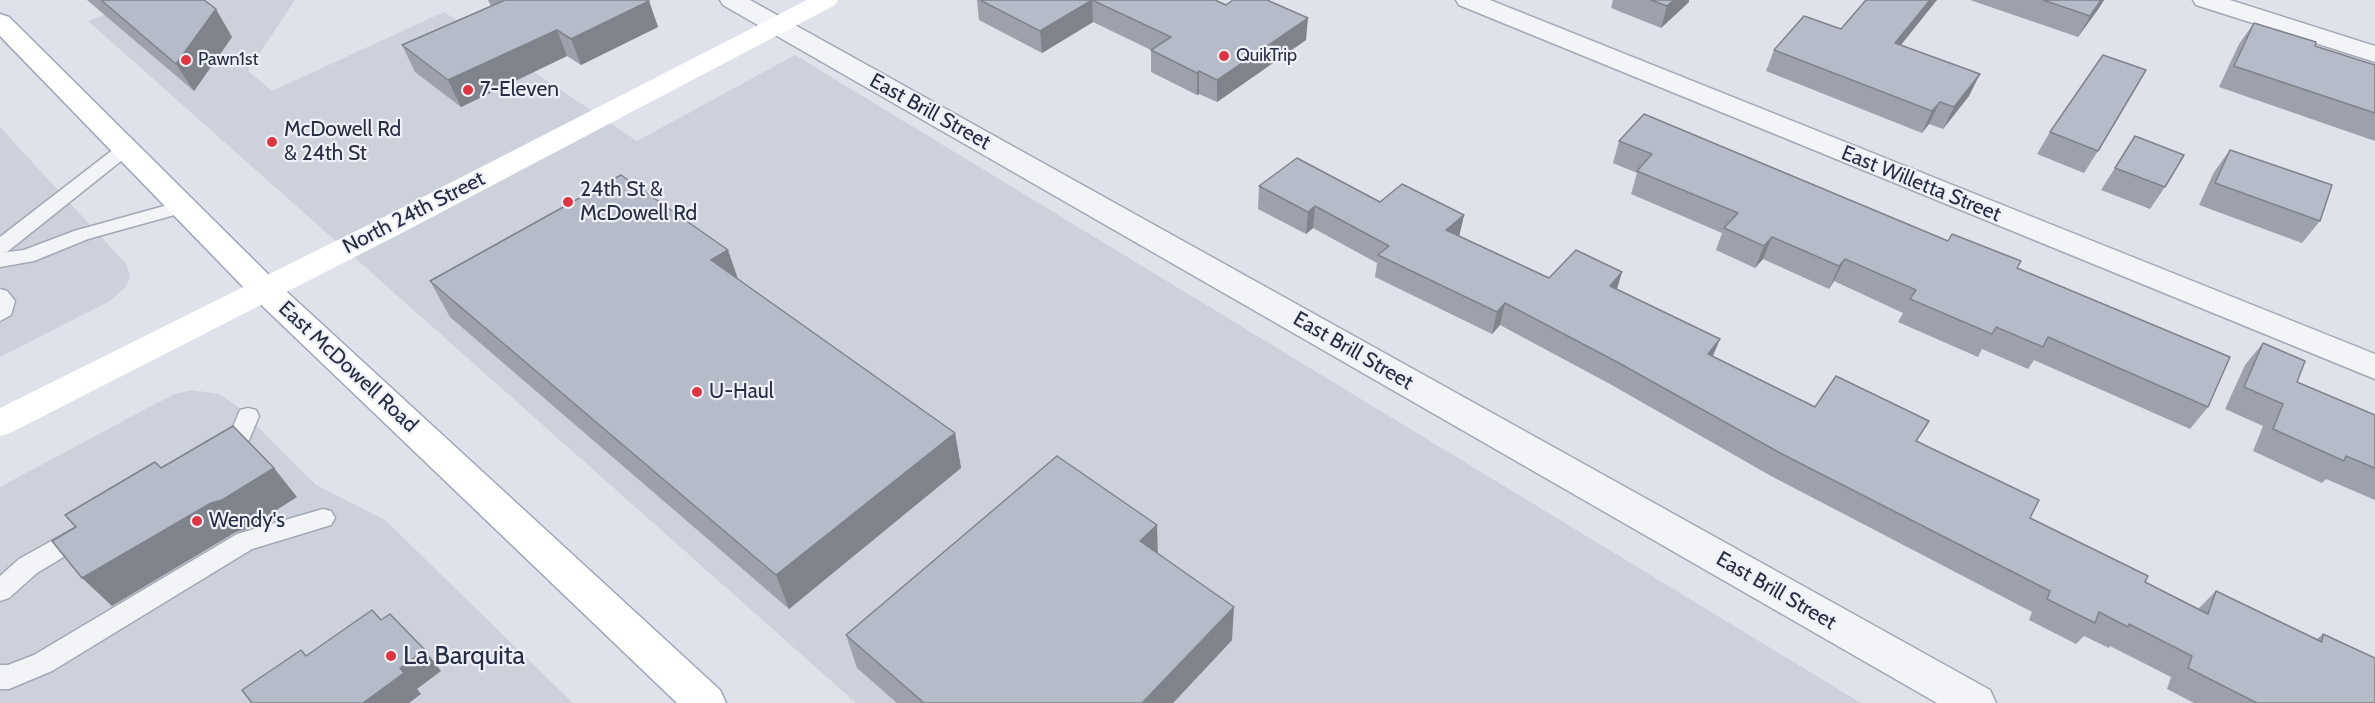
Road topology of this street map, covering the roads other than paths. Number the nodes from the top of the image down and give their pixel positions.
1 (732, 0) edge
2 (826, 0) edge
3 (1468, 0) edge
4 (2205, 0) edge
5 (0, 22) edge
6 (777, 26) junction
7 (2375, 54) edge
8 (125, 149) junction
9 (182, 207) junction
10 (0, 247) edge
11 (0, 260) edge
12 (263, 288) junction
13 (0, 296) edge
14 (0, 314) edge
15 (2375, 367) edge
16 (248, 416) dead end
17 (0, 423) edge
18 (198, 465) edge
19 (323, 518) dead end
20 (101, 524) edge
21 (0, 591) edge
22 (0, 677) edge
23 (705, 703) edge
24 (1975, 703) edge

1 - 6 street, East Brill Street
2 - 6 main road, North 24th Street
3 - 15 street, East Willetta Street
4 - 7 street
5 - 8 main road, East McDowell Road
6 - 12 main road, North 24th Street
6 - 24 street, East Brill Street
8 - 9 main road, East McDowell Road
8 - 10 lane
9 - 11 lane
9 - 12 main road, East McDowell Road
12 - 17 main road, North 24th Street
12 - 23 main road, East McDowell Road
13 - 14 lane
16 - 18 lane
19 - 22 lane
20 - 21 lane

